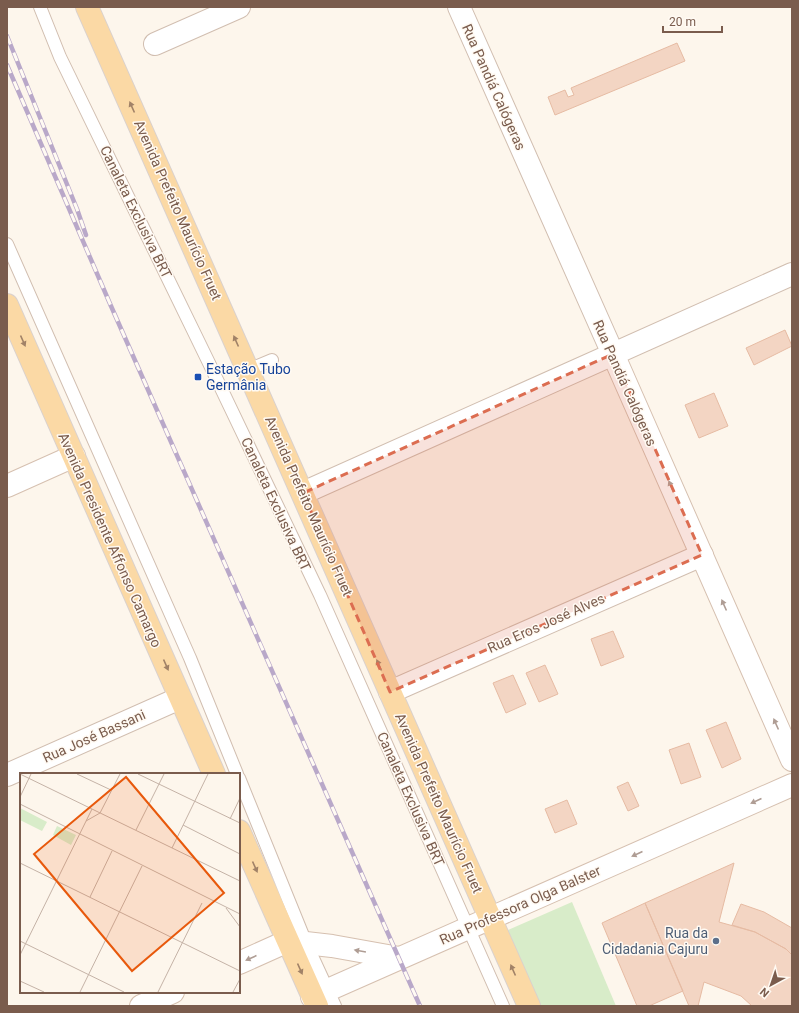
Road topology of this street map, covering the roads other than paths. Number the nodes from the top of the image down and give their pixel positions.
1 (40, 7) edge
2 (87, 7) edge
3 (239, 7) edge
4 (459, 7) edge
5 (155, 44) dead end
6 (7, 244) edge
7 (792, 274) edge
8 (7, 305) edge
9 (612, 354) junction
10 (272, 360) dead end
11 (248, 370) junction
12 (74, 456) junction
13 (7, 486) edge
14 (303, 493) junction
15 (702, 555) junction
16 (390, 692) junction
17 (180, 698) junction
18 (792, 760) edge
19 (214, 773) edge
20 (237, 773) edge
21 (7, 775) edge
22 (240, 781) edge
23 (792, 785) edge
24 (240, 833) edge
25 (490, 918) junction
26 (469, 928) junction
27 (297, 942) junction
28 (399, 958) junction
29 (240, 963) edge
30 (171, 993) edge
31 (323, 1000) edge
32 (141, 1006) edge
33 (503, 1006) edge
34 (529, 1006) edge

1 - 26 lane, Canaleta Exclusiva BRT
11 -> 2 main road, Avenida Prefeito Maurício Fruet
3 - 5 street
4 - 9 street, Rua Pandiá Calógeras
6 - 20 lane
7 - 9 street
8 -> 12 main road, Avenida Presidente Affonso Camargo
9 - 14 street
15 -> 9 street, Rua Pandiá Calógeras
10 - 11 lane
11 - 14 main road, Avenida Prefeito Maurício Fruet
12 - 13 street
12 -> 17 main road, Avenida Presidente Affonso Camargo
16 -> 14 main road, Avenida Prefeito Maurício Fruet
15 - 16 street, Rua Eros José Alves
18 -> 15 street, Rua Pandiá Calógeras
16 - 25 main road, Avenida Prefeito Maurício Fruet
17 - 19 main road, Avenida Presidente Affonso Camargo
17 - 21 street, Rua José Bassani
22 - 27 lane
23 -> 25 street, Rua Professora Olga Balster
24 -> 27 main road
25 - 26 street, Rua Professora Olga Balster
34 -> 25 main road, Avenida Prefeito Maurício Fruet
26 - 28 street, Rua Professora Olga Balster
26 - 33 lane, Canaleta Exclusiva BRT
28 -> 27 street
27 -> 29 street
27 - 31 main road
28 - 31 street, Rua Professora Olga Balster
30 - 32 street

